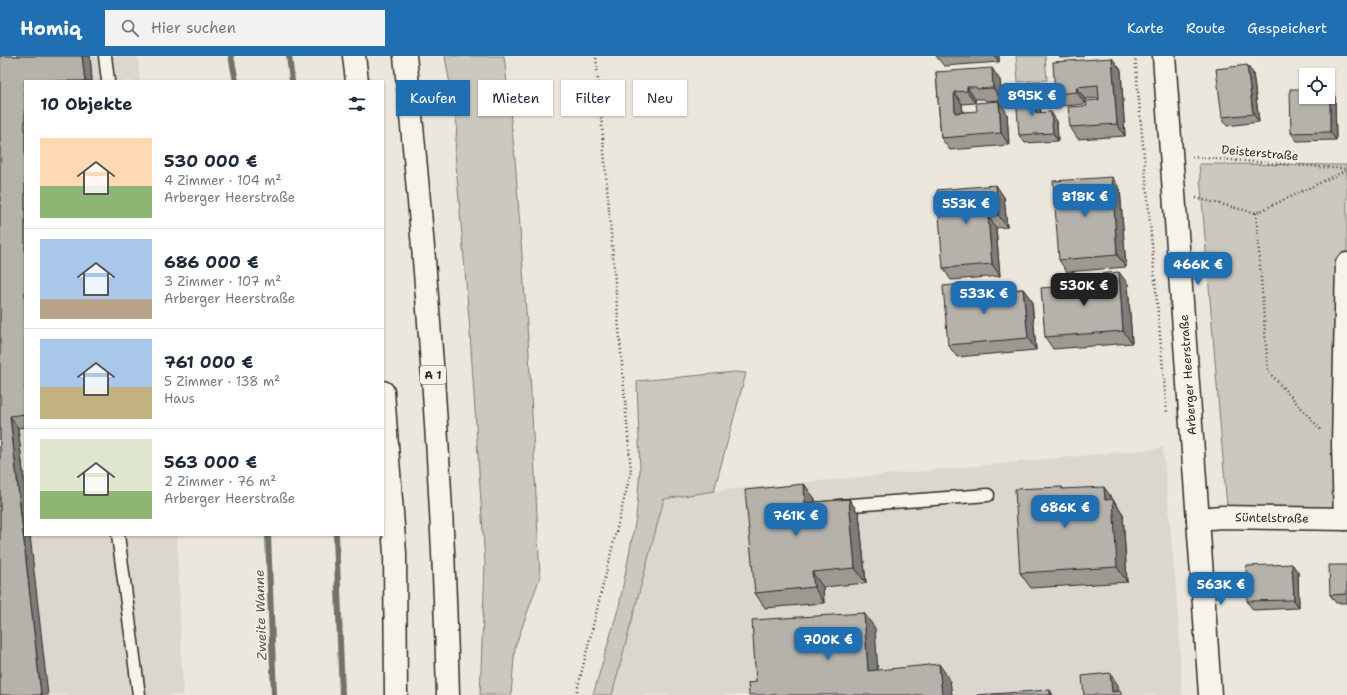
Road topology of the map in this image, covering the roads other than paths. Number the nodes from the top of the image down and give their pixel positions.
1 (105, 56) edge
2 (354, 56) edge
3 (405, 56) edge
4 (1164, 56) edge
5 (108, 80) edge
6 (357, 80) edge
7 (1347, 264) edge
8 (384, 405) edge
9 (988, 495) dead end
10 (834, 507) edge
11 (1198, 519) junction
12 (1346, 519) edge
13 (118, 536) edge
14 (139, 695) edge
15 (396, 695) edge
16 (448, 695) edge
17 (1210, 695) edge

1 - 5 lane
2 - 6 main road
3 - 16 main road, A 1
4 - 11 main road, Arberger Heerstraße
7 - 12 main road
8 - 15 main road
9 - 10 lane
11 - 12 main road, Süntelstraße
11 - 17 main road, Arberger Heerstraße
13 - 14 lane

